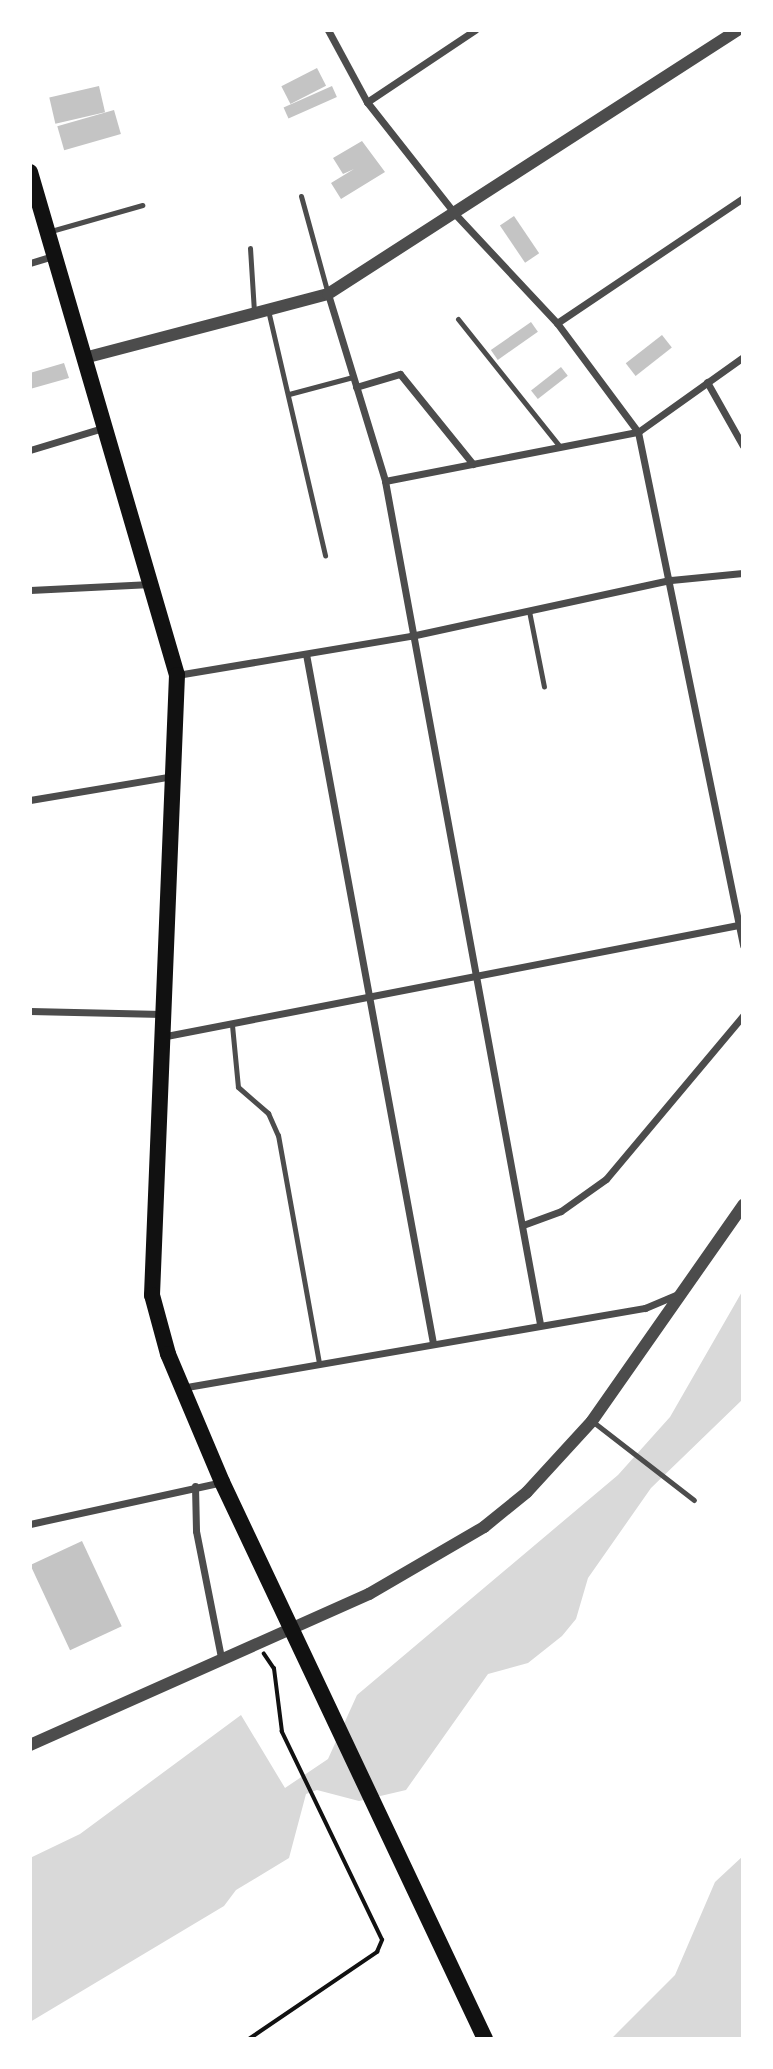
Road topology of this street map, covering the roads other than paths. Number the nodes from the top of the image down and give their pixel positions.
1 (328, 30) edge
2 (475, 30) edge
3 (737, 30) edge
4 (367, 102) junction
5 (30, 172) edge
6 (301, 196) dead end
7 (743, 198) edge
8 (142, 205) dead end
9 (456, 215) junction
10 (49, 232) junction
11 (250, 248) dead end
12 (56, 255) junction
13 (30, 263) edge
14 (328, 294) junction
15 (268, 310) junction
16 (254, 313) junction
17 (458, 319) dead end
18 (557, 323) junction
19 (88, 357) junction
20 (743, 358) edge
21 (353, 377) junction
22 (706, 382) junction
23 (356, 387) junction
24 (289, 394) junction
25 (108, 426) junction
26 (638, 432) junction
27 (743, 446) edge
28 (561, 447) junction
29 (30, 450) edge
30 (473, 464) junction
31 (385, 481) junction
32 (325, 555) dead end
33 (743, 573) edge
34 (671, 580) junction
35 (153, 583) junction
36 (30, 590) edge
37 (529, 611) junction
38 (411, 636) junction
39 (306, 654) junction
40 (177, 675) junction
41 (544, 687) dead end
42 (175, 776) junction
43 (30, 800) edge
44 (738, 925) junction
45 (743, 945) edge
46 (480, 979) junction
47 (368, 1000) junction
48 (30, 1011) edge
49 (162, 1014) junction
50 (743, 1016) edge
51 (232, 1024) junction
52 (160, 1037) junction
53 (743, 1205) edge
54 (523, 1226) junction
55 (685, 1292) junction
56 (540, 1324) junction
57 (433, 1343) junction
58 (320, 1364) junction
59 (181, 1388) junction
60 (592, 1421) junction
61 (222, 1482) junction
62 (195, 1486) junction
63 (694, 1500) dead end
64 (30, 1524) edge
65 (221, 1657) junction
66 (30, 1745) edge
67 (485, 2039) edge

1 - 4 street
2 - 4 street
3 - 9 street
4 - 9 street
5 - 10 main road
6 - 14 lane
7 - 18 street
8 - 10 lane
9 - 14 street
9 - 18 street
10 - 12 main road
11 - 16 lane
12 - 13 street
12 - 19 main road
14 - 15 street
14 - 21 street
15 - 16 street
15 - 24 lane
16 - 19 street
17 - 28 lane
18 - 26 street
19 - 25 main road
20 - 22 street
21 - 23 street
21 - 24 lane
22 - 26 street
22 - 27 street
23 - 30 street
23 - 31 street
24 - 32 lane
25 - 29 street
25 - 35 main road
26 - 28 street
26 - 34 street
28 - 30 street
30 - 31 street
31 - 38 street
33 - 34 street
34 - 37 street
34 - 44 street
35 - 36 street
35 - 40 main road
37 - 38 street
37 - 41 lane
38 - 39 street
38 - 46 street
39 - 40 street
39 - 47 street
40 - 42 main road
42 - 43 street
42 - 49 main road
44 - 45 street
44 - 46 street
46 - 47 street
46 - 54 street
47 - 51 street
47 - 57 street
48 - 49 street
49 - 52 main road
50 - 54 street
51 - 52 street
51 - 58 lane
52 - 59 main road
53 - 55 street
54 - 56 street
55 - 56 street
55 - 60 street
56 - 57 street
57 - 58 street
58 - 59 street
59 - 61 main road
60 - 63 lane
60 - 65 street
61 - 62 street
61 - 67 main road
62 - 64 street
62 - 65 street
65 - 66 street

